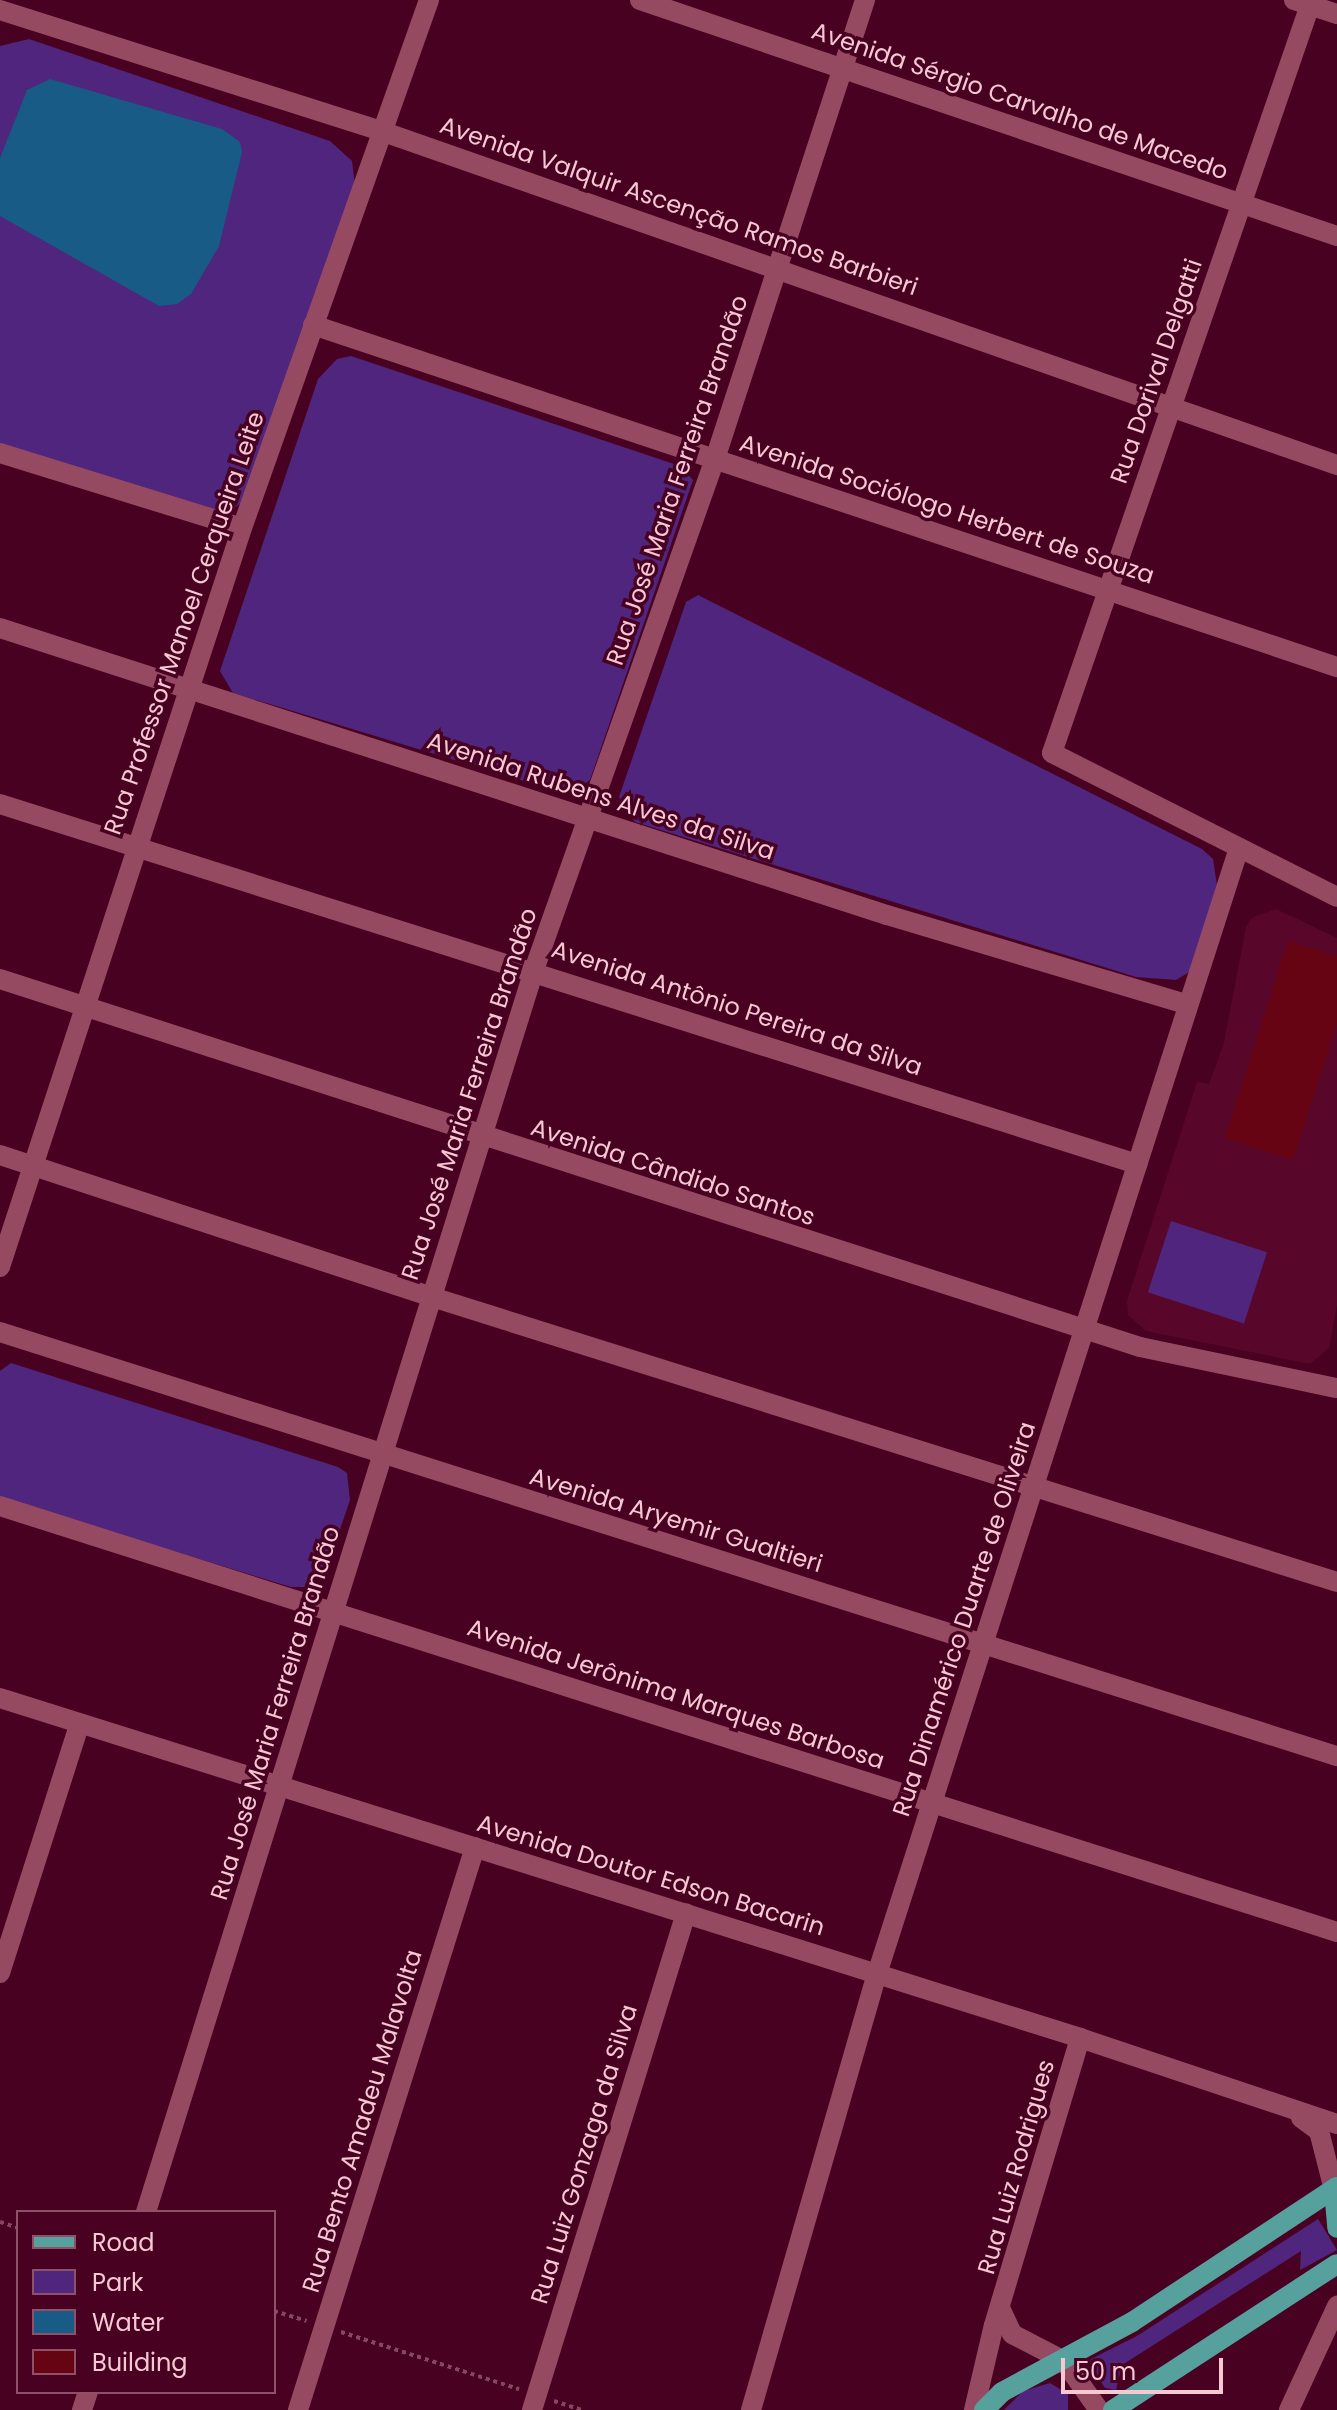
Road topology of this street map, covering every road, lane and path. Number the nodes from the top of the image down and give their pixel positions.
1 (429, 0) edge
2 (640, 0) edge
3 (865, 0) edge
4 (1302, 3) edge
5 (0, 5) edge
6 (1337, 14) edge
7 (843, 67) junction
8 (381, 131) junction
9 (1241, 204) junction
10 (1337, 236) edge
11 (778, 266) junction
12 (313, 325) junction
13 (1172, 406) junction
14 (0, 453) edge
15 (715, 459) junction
16 (1337, 465) edge
17 (242, 528) junction
18 (1109, 591) junction
19 (0, 628) edge
20 (1337, 667) edge
21 (188, 691) junction
22 (0, 804) edge
23 (588, 818) junction
24 (135, 846) junction
25 (1239, 848) junction
26 (1337, 897) edge
27 (534, 970) junction
28 (0, 979) edge
29 (84, 1005) junction
30 (1188, 1005) junction
31 (481, 1138) junction
32 (0, 1155) edge
33 (1137, 1164) junction
34 (33, 1166) junction
35 (0, 1267) edge
36 (432, 1297) junction
37 (1084, 1330) junction
38 (0, 1332) edge
39 (1337, 1388) edge
40 (382, 1456) junction
41 (1034, 1484) junction
42 (0, 1506) edge
43 (1337, 1582) edge
44 (333, 1612) junction
45 (983, 1642) junction
46 (0, 1698) edge
47 (80, 1723) junction
48 (1337, 1756) edge
49 (279, 1785) junction
50 (932, 1803) junction
51 (475, 1847) junction
52 (686, 1913) junction
53 (1337, 1932) edge
54 (0, 1973) edge
55 (877, 1974) junction
56 (1080, 2038) junction
57 (1284, 2106) junction
58 (1337, 2124) edge
59 (1335, 2188) edge
60 (147, 2210) edge
61 (1337, 2228) edge
62 (1337, 2264) edge
63 (1337, 2306) edge
64 (1001, 2310) junction
65 (276, 2312) edge
66 (325, 2327) junction
67 (1064, 2361) junction
68 (535, 2402) edge
69 (298, 2410) edge
70 (582, 2410) edge
71 (751, 2410) edge
72 (974, 2410) edge
73 (984, 2410) edge
74 (1099, 2410) edge
75 (1113, 2410) edge
76 (1289, 2410) edge

1 - 8 street, Rua Professor Manoel Cerqueira Leite
2 - 7 street, Avenida Sérgio Carvalho de Macedo
3 - 7 street, Rua José Maria Ferreira Brandão
4 - 6 street
4 - 9 street, Rua Dorival Delgatti
5 - 8 street, Avenida Valquir Ascenção Ramos Barbieri
7 - 9 street, Avenida Sérgio Carvalho de Macedo
7 - 11 street, Rua José Maria Ferreira Brandão
8 - 11 street, Avenida Valquir Ascenção Ramos Barbieri
8 - 12 street, Rua Professor Manoel Cerqueira Leite
9 - 10 street, Avenida Sérgio Carvalho de Macedo
9 - 13 street, Rua Dorival Delgatti
11 - 13 street, Avenida Valquir Ascenção Ramos Barbieri
11 - 15 street, Rua José Maria Ferreira Brandão
12 - 15 street, Avenida Sociólogo Herbert de Souza
12 - 17 street, Rua Professor Manoel Cerqueira Leite
13 - 16 street, Avenida Valquir Ascenção Ramos Barbieri
13 - 18 street, Rua Dorival Delgatti
14 - 17 street
15 - 18 street, Avenida Sociólogo Herbert de Souza
15 - 23 street, Rua José Maria Ferreira Brandão
17 - 21 street, Rua Professor Manoel Cerqueira Leite
18 - 20 street, Avenida Sociólogo Herbert de Souza
18 - 25 street, Rua Dorival Delgatti
19 - 21 street, Avenida Rubens Alves da Silva
21 - 23 street, Avenida Rubens Alves da Silva
21 - 24 street, Rua Professor Manoel Cerqueira Leite
22 - 24 street, Avenida Antônio Pereira da Silva
23 - 27 street, Rua José Maria Ferreira Brandão
23 - 30 street, Avenida Rubens Alves da Silva
24 - 27 street, Avenida Antônio Pereira da Silva
24 - 29 street, Rua Professor Manoel Cerqueira Leite
25 - 26 street
25 - 30 street, Rua Dinamérico Duarte de Oliveira
27 - 31 street, Rua José Maria Ferreira Brandão
27 - 33 street, Avenida Antônio Pereira da Silva
28 - 29 street, Avenida Cândido Santos
29 - 31 street, Avenida Cândido Santos
29 - 34 street, Rua Professor Manoel Cerqueira Leite
30 - 33 street, Rua Dinamérico Duarte de Oliveira
31 - 36 street, Rua José Maria Ferreira Brandão
31 - 37 street, Avenida Cândido Santos
32 - 34 street
33 - 37 street, Rua Dinamérico Duarte de Oliveira
34 - 35 street, Rua Professor Manoel Cerqueira Leite
34 - 36 street
36 - 40 street, Rua José Maria Ferreira Brandão
36 - 41 street
37 - 39 street, Avenida Cândido Santos
37 - 41 street, Rua Dinamérico Duarte de Oliveira
38 - 40 street, Avenida Aryemir Gualtieri
40 - 44 street, Rua José Maria Ferreira Brandão
40 - 45 street, Avenida Aryemir Gualtieri
41 - 43 street
41 - 45 street, Rua Dinamérico Duarte de Oliveira
42 - 44 street, Avenida Jerônima Marques Barbosa
44 - 49 street, Rua José Maria Ferreira Brandão
44 - 50 street, Avenida Jerônima Marques Barbosa
45 - 48 street, Avenida Aryemir Gualtieri
45 - 50 street, Rua Dinamérico Duarte de Oliveira
46 - 47 street, Avenida Doutor Edson Bacarin
47 - 49 street, Avenida Doutor Edson Bacarin
47 - 54 street
49 - 51 street, Avenida Doutor Edson Bacarin
49 - 60 street, Rua José Maria Ferreira Brandão
50 - 53 street, Avenida Jerônima Marques Barbosa
50 - 55 street, Rua Dinamérico Duarte de Oliveira
51 - 52 street, Avenida Doutor Edson Bacarin
51 - 66 street, Rua Bento Amadeu Malavolta
52 - 55 street, Avenida Doutor Edson Bacarin
52 - 68 street, Rua Luiz Gonzaga da Silva
55 - 56 street, Avenida Doutor Edson Bacarin
55 - 71 street, Rua Dinamérico Duarte de Oliveira
56 - 57 street, Avenida Doutor Edson Bacarin
56 - 64 street, Rua Luiz Rodrigues
57 - 58 street, Avenida Doutor Edson Bacarin
57 - 59 street, Avenida Doutor Edson Bacarin
59 - 61 main road
59 - 67 main road
62 - 75 main road
63 - 76 street
64 - 67 street, Rua Luiz Rodrigues
64 - 72 street, Rua Luiz Rodrigues
65 - 66 path
66 - 68 path
66 - 69 street, Rua Bento Amadeu Malavolta
67 - 73 main road
67 - 74 street
68 - 70 path

